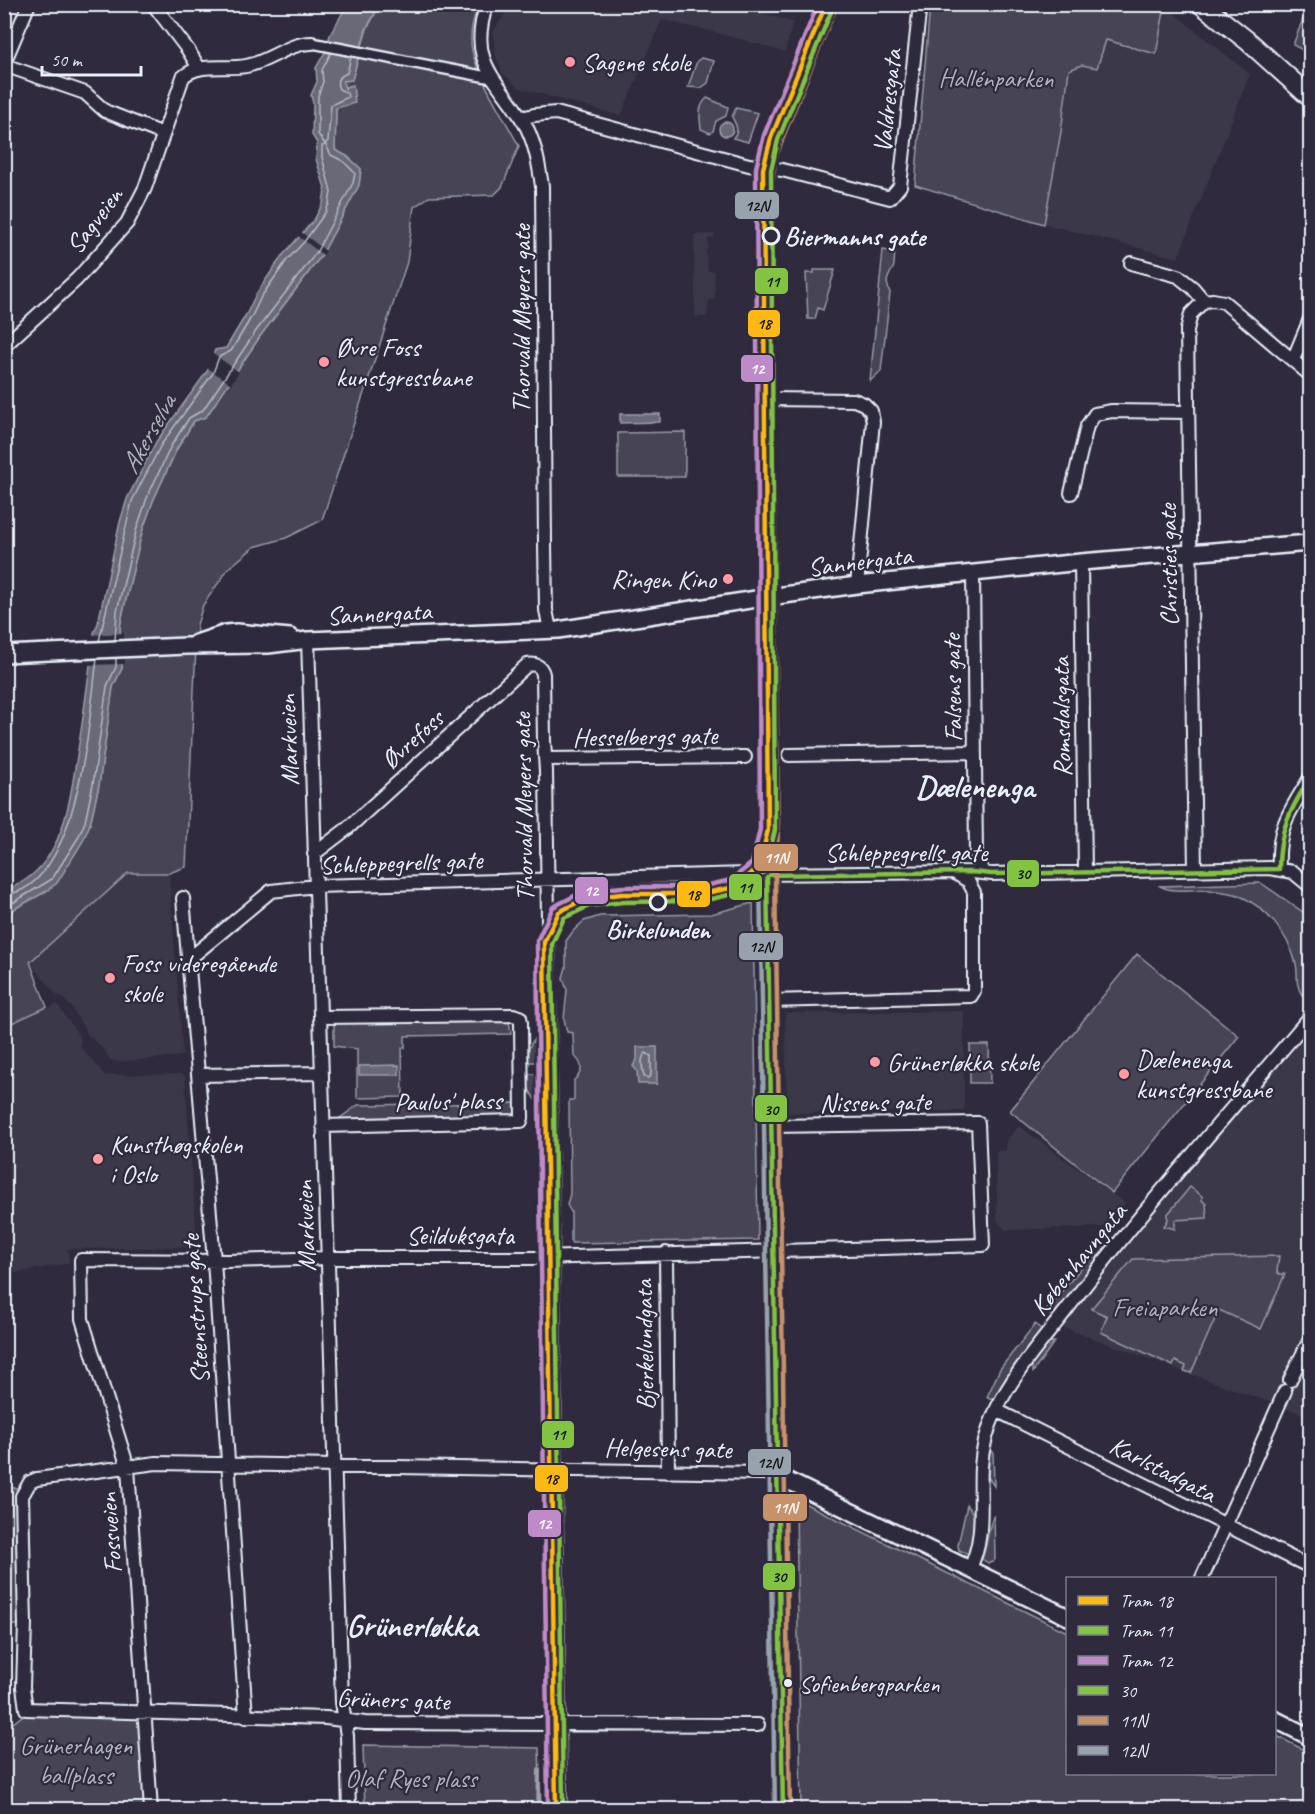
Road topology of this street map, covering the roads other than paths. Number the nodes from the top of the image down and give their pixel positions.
1 (29, 4) edge
2 (153, 4) edge
3 (487, 4) edge
4 (829, 4) edge
5 (920, 4) edge
6 (1201, 4) edge
7 (314, 43) joint
8 (4, 64) edge
9 (199, 68) junction
10 (492, 78) junction
11 (1311, 97) edge
12 (521, 118) junction
13 (164, 134) junction
14 (766, 168) junction
15 (1131, 263) dead end
16 (1204, 301) junction
17 (1311, 319) edge
18 (4, 346) edge
19 (1293, 360) junction
20 (1311, 375) edge
21 (767, 399) junction
22 (1187, 412) junction
23 (1071, 493) dead end
24 (1311, 543) edge
25 (1190, 553) junction
26 (1081, 562) junction
27 (973, 572) junction
28 (857, 585) junction
29 (769, 597) junction
30 (550, 630) junction
31 (308, 640) junction
32 (4, 654) edge
33 (541, 668) joint
34 (975, 752) junction
35 (789, 755) dead end
36 (745, 757) dead end
37 (545, 759) junction
38 (1311, 778) edge
39 (314, 854) junction
40 (1279, 869) junction
41 (1195, 870) junction
42 (1085, 872) junction
43 (955, 873) junction
44 (983, 873) junction
45 (766, 875) junction
46 (547, 880) junction
47 (316, 886) junction
48 (1311, 886) edge
49 (183, 898) dead end
50 (189, 959) junction
51 (769, 1001) junction
52 (320, 1017) junction
53 (1311, 1017) edge
54 (322, 1073) junction
55 (198, 1075) junction
56 (323, 1126) junction
57 (772, 1126) junction
58 (983, 1245) joint
59 (773, 1251) junction
60 (666, 1253) junction
61 (552, 1257) junction
62 (329, 1258) junction
63 (81, 1260) joint
64 (214, 1261) junction
65 (1311, 1339) edge
66 (996, 1410) junction
67 (229, 1465) junction
68 (335, 1467) junction
69 (128, 1468) junction
70 (554, 1470) junction
71 (668, 1472) junction
72 (778, 1476) junction
73 (1226, 1526) junction
74 (1311, 1567) edge
75 (969, 1570) junction
76 (1202, 1577) edge
77 (1066, 1616) edge
78 (26, 1709) joint
79 (145, 1713) junction
80 (246, 1717) junction
81 (1276, 1719) edge
82 (345, 1720) junction
83 (558, 1724) junction
84 (758, 1725) dead end
85 (1310, 1735) edge
86 (151, 1809) edge
87 (349, 1809) edge
88 (560, 1809) edge
89 (783, 1809) edge

1 - 8 street
2 - 9 street
3 - 10 street, Thorvald Meyers gate
4 - 14 main road
5 - 14 street, Valdresgata
6 - 11 main road
7 - 9 street
7 - 10 street
8 - 13 street
9 - 13 street, Sagveien
10 - 12 street, Thorvald Meyers gate
12 - 14 street
12 - 30 street, Thorvald Meyers gate
13 - 18 street, Sagveien
14 - 21 main road
15 - 16 street
16 - 19 street
16 - 22 street, Christies gate
17 - 19 street
19 - 20 street
21 - 28 street
21 - 29 main road
22 - 23 street
22 - 25 street, Christies gate
24 - 25 street, Sannergata
25 - 26 street, Sannergata
25 - 41 street, Christies gate
26 - 27 street, Sannergata
26 - 42 street, Romsdalsgata
27 - 28 street, Sannergata
27 - 34 street, Falsens gate
28 - 29 street, Sannergata
29 - 30 street, Sannergata
29 - 45 main road
30 - 31 street, Sannergata
31 - 32 street, Sannergata
31 - 39 street, Markveien
33 - 37 street, Thorvald Meyers gate
33 - 39 street, Øvrefoss
34 - 35 street
34 - 44 street, Falsens gate
36 - 37 street, Hesselbergs gate
37 - 46 street, Thorvald Meyers gate
38 - 40 street
39 - 47 street, Markveien
40 - 41 street, Schleppegrells gate
40 - 48 street
41 - 42 street, Schleppegrells gate
42 - 44 street, Schleppegrells gate
43 - 44 street, Schleppegrells gate
43 - 45 street, Schleppegrells gate
43 - 51 street
45 - 46 street, Schleppegrells gate
45 - 51 main road
46 - 47 street, Schleppegrells gate
46 - 61 street, Thorvald Meyers gate
47 - 50 street, Schleppegrells gate
47 - 52 street, Markveien
49 - 50 street, Steenstrups gate
50 - 55 street, Steenstrups gate
51 - 57 main road
52 - 54 street, Markveien
52 - 56 street, Paulus' plass
53 - 66 street, Københavngata
54 - 55 street
54 - 56 street, Markveien
55 - 64 street, Steenstrups gate
56 - 62 street, Markveien
57 - 58 street, Nissens gate
57 - 59 main road
58 - 59 street, Seilduksgata
59 - 60 street, Seilduksgata
59 - 72 main road
60 - 61 street, Seilduksgata
60 - 71 street, Bjerkelundgata
61 - 62 street, Seilduksgata
61 - 70 street, Thorvald Meyers gate
62 - 64 street, Seilduksgata
62 - 68 street, Markveien
63 - 64 street, Seilduksgata
63 - 69 street, Fossveien
64 - 67 street, Steenstrups gate
65 - 73 street
66 - 73 street, Karlstadgata
66 - 75 street, Københavngata
67 - 68 street, Helgesens gate
67 - 69 street, Helgesens gate
67 - 80 street, Steenstrups gate
68 - 70 street, Helgesens gate
68 - 82 street, Markveien
69 - 78 street, Helgesens gate
69 - 79 street, Fossveien
70 - 71 street, Helgesens gate
70 - 83 street, Thorvald Meyers gate
71 - 72 street, Helgesens gate
72 - 75 street, Helgesens gate
72 - 89 main road
73 - 74 street, Karlstadgata
73 - 76 street
75 - 77 street, Helgesens gate
78 - 79 street, Grüners gate
79 - 80 street, Grüners gate
79 - 86 street, Fossveien
80 - 82 street, Grüners gate
81 - 85 street
82 - 83 street, Grüners gate
82 - 87 street, Markveien
83 - 84 street, Grüners gate
83 - 88 street, Thorvald Meyers gate

